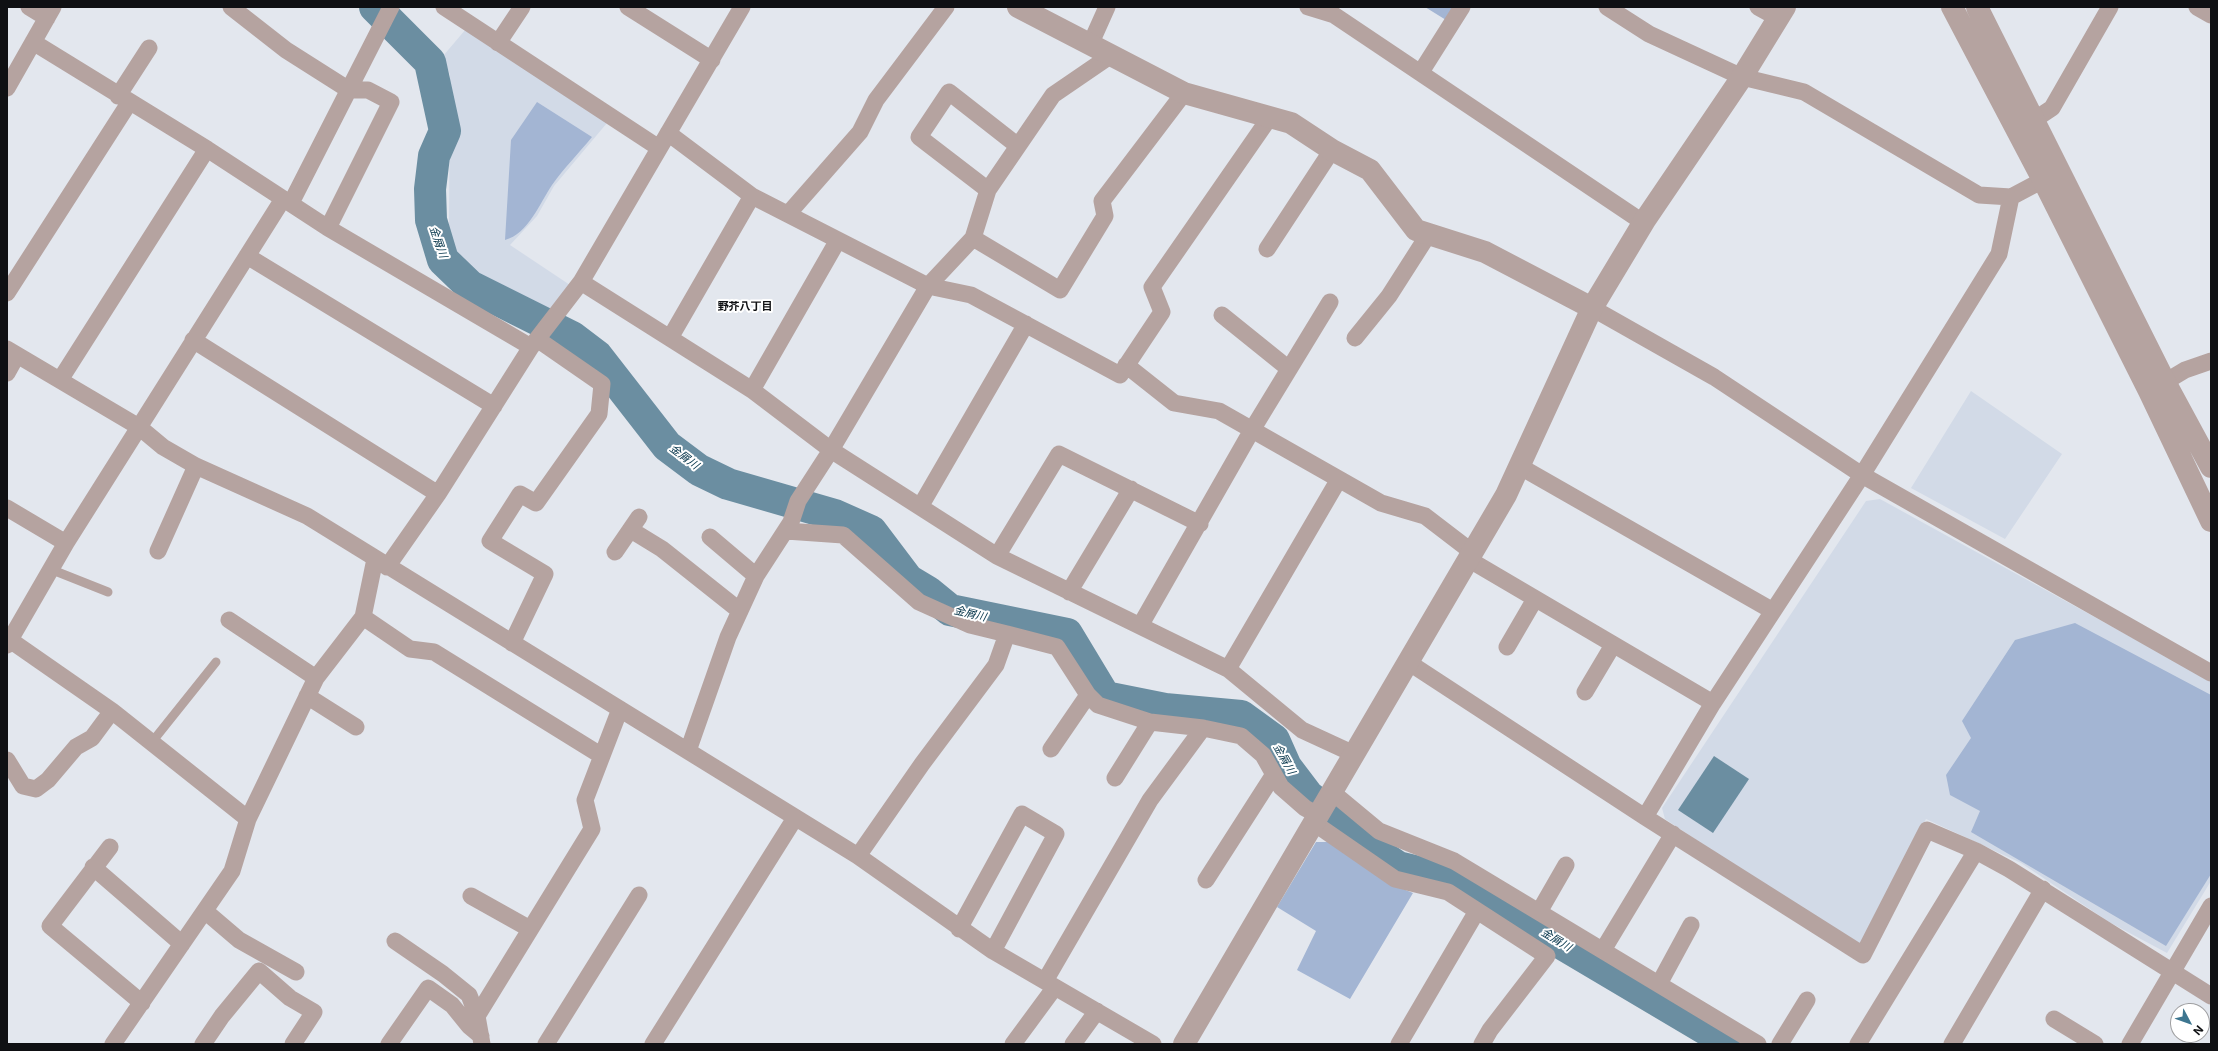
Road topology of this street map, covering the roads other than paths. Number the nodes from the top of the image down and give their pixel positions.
1 (29, 7) edge
2 (231, 7) edge
3 (444, 7) edge
4 (522, 7) edge
5 (628, 7) edge
6 (742, 7) edge
7 (946, 7) edge
8 (1018, 7) edge
9 (1107, 7) edge
10 (1308, 7) edge
11 (1462, 7) edge
12 (1607, 7) edge
13 (1758, 7) edge
14 (1952, 7) edge
15 (1977, 7) edge
16 (2110, 7) edge
17 (2197, 7) edge
18 (391, 8) edge
19 (50, 12) edge
20 (1782, 13) edge
21 (2211, 15) edge
22 (33, 42) junction
23 (498, 44) junction
24 (1090, 45) junction
25 (149, 48) dead end
26 (1110, 56) junction
27 (712, 60) junction
28 (1421, 72) junction
29 (1742, 78) junction
30 (7, 88) edge
31 (349, 90) junction
32 (1184, 93) junction
33 (124, 99) junction
34 (1270, 117) junction
35 (2034, 120) junction
36 (668, 133) junction
37 (1018, 146) junction
38 (659, 148) junction
39 (207, 149) junction
40 (1332, 150) junction
41 (2044, 180) junction
42 (988, 190) junction
43 (752, 196) junction
44 (2011, 197) junction
45 (287, 201) junction
46 (788, 214) junction
47 (1644, 223) junction
48 (328, 228) junction
49 (1428, 235) junction
50 (973, 238) junction
51 (838, 240) junction
52 (1267, 249) dead end
53 (247, 256) junction
54 (580, 282) junction
55 (928, 286) junction
56 (7, 293) edge
57 (1330, 302) dead end
58 (1592, 308) junction
59 (1222, 314) dead end
60 (1026, 324) junction
61 (670, 338) junction
62 (1355, 338) dead end
63 (193, 340) junction
64 (536, 340) junction
65 (12, 352) edge
66 (2211, 361) edge
67 (1126, 365) junction
68 (1289, 369) junction
69 (7, 372) edge
70 (60, 380) junction
71 (2157, 386) junction
72 (752, 390) junction
73 (494, 406) junction
74 (139, 427) junction
75 (1252, 430) junction
76 (831, 450) junction
77 (196, 466) junction
78 (1519, 466) junction
79 (2211, 467) edge
80 (1862, 475) junction
81 (1339, 479) junction
82 (1131, 489) junction
83 (438, 494) junction
84 (920, 507) junction
85 (7, 508) edge
86 (2211, 521) edge
87 (1200, 524) junction
88 (788, 527) junction
89 (710, 537) dead end
90 (66, 543) junction
91 (158, 551) dead end
92 (615, 552) dead end
93 (1470, 555) junction
94 (997, 556) junction
95 (381, 563) junction
96 (50, 569) junction
97 (756, 576) junction
98 (108, 592) dead end
99 (1069, 592) junction
100 (1535, 598) junction
101 (740, 611) junction
102 (1774, 611) junction
103 (364, 617) junction
104 (229, 620) dead end
105 (13, 622) edge
106 (1140, 626) junction
107 (1007, 634) junction
108 (8, 643) edge
109 (512, 643) junction
110 (1613, 645) junction
111 (1507, 647) dead end
112 (216, 662) dead end
113 (1408, 662) junction
114 (1228, 669) junction
115 (2211, 673) edge
116 (316, 678) junction
117 (1585, 692) dead end
118 (1088, 695) junction
119 (307, 696) junction
120 (1714, 703) junction
121 (620, 710) junction
122 (112, 711) junction
123 (1150, 722) junction
124 (356, 727) dead end
125 (1203, 728) junction
126 (152, 742) junction
127 (1051, 749) dead end
128 (688, 751) junction
129 (1354, 754) junction
130 (602, 756) junction
131 (7, 760) edge
132 (1274, 774) junction
133 (1115, 778) dead end
134 (1331, 794) junction
135 (1645, 817) junction
136 (795, 818) junction
137 (248, 819) junction
138 (1316, 819) junction
139 (1673, 834) junction
140 (110, 847) dead end
141 (1976, 850) junction
142 (858, 856) junction
143 (1566, 865) dead end
144 (93, 867) junction
145 (1206, 880) dead end
146 (2042, 889) junction
147 (639, 895) dead end
148 (471, 896) dead end
149 (2211, 906) edge
150 (205, 911) junction
151 (1477, 911) junction
152 (1539, 912) junction
153 (1691, 925) dead end
154 (530, 929) junction
155 (959, 929) junction
156 (395, 941) dead end
157 (182, 944) junction
158 (1602, 950) junction
159 (993, 951) junction
160 (2172, 970) junction
161 (296, 972) dead end
162 (1050, 984) junction
163 (1659, 984) junction
164 (2211, 996) edge
165 (1807, 1000) dead end
166 (142, 1003) junction
167 (1097, 1011) junction
168 (477, 1016) junction
169 (2054, 1019) dead end
170 (481, 1040) edge
171 (113, 1044) edge
172 (203, 1044) edge
173 (293, 1044) edge
174 (389, 1044) edge
175 (546, 1044) edge
176 (653, 1044) edge
177 (1013, 1044) edge
178 (1073, 1044) edge
179 (1153, 1044) edge
180 (1184, 1044) edge
181 (1399, 1044) edge
182 (1482, 1044) edge
183 (1758, 1044) edge
184 (1780, 1044) edge
185 (1858, 1044) edge
186 (1952, 1044) edge
187 (2095, 1044) edge
188 (2130, 1044) edge

1 - 19 street
2 - 31 street
3 - 23 street
4 - 23 street
5 - 27 street
6 - 27 street
7 - 46 street
8 - 24 street
9 - 24 street
10 - 28 street
11 - 28 street
12 - 29 street
13 - 20 street
14 - 41 street
15 - 35 street
16 - 35 street
17 - 21 street
18 - 31 street
19 - 22 street
20 - 29 street
22 - 30 street
22 - 33 street
23 - 38 street
24 - 26 street
25 - 33 street
26 - 32 street
26 - 37 street
27 - 36 street
28 - 47 street
29 - 44 street
29 - 47 street
31 - 45 street
31 - 48 street
32 - 34 street
32 - 50 street
33 - 39 street
33 - 56 street
34 - 40 street
34 - 67 street
35 - 71 street
36 - 38 street
36 - 43 street
37 - 42 street
37 - 42 street
38 - 54 street
39 - 45 street
39 - 70 street
40 - 49 street
40 - 52 street
41 - 44 street
41 - 71 street
42 - 50 street
43 - 46 street
43 - 61 street
44 - 80 street
45 - 48 street
45 - 53 street
46 - 51 street
47 - 58 street
48 - 64 street
49 - 58 street
49 - 62 street
50 - 55 street
51 - 55 street
51 - 72 street
53 - 63 street
53 - 73 street
54 - 61 street
54 - 64 street
55 - 60 street
55 - 76 street
57 - 68 street
58 - 78 street
58 - 80 street
59 - 68 street
60 - 67 street
60 - 84 street
61 - 72 street
63 - 74 street
63 - 83 street
64 - 73 street
64 - 109 street
65 - 69 street
65 - 70 street
66 - 71 street
67 - 75 street
68 - 75 street
70 - 74 street
71 - 79 street
71 - 86 street
72 - 76 street
73 - 83 street
74 - 77 street
74 - 90 street
75 - 81 street
75 - 87 street
76 - 84 street
76 - 88 street
77 - 91 street
77 - 95 street
78 - 93 street
78 - 102 street
80 - 102 street
80 - 115 street
81 - 93 street
81 - 114 street
82 - 87 street
82 - 94 street
82 - 99 street
83 - 95 street
84 - 94 street
85 - 90 street
87 - 106 street
88 - 97 street
88 - 107 street
89 - 97 street
90 - 96 street
92 - 101 street
93 - 100 street
93 - 113 street
94 - 99 street
95 - 103 street
95 - 109 street
96 - 98 lane
96 - 105 street
97 - 101 street
99 - 106 street
100 - 110 street
100 - 111 street
101 - 128 street
102 - 120 street
103 - 116 street
103 - 130 street
104 - 116 street
105 - 108 street
106 - 114 street
107 - 118 street
107 - 142 street
108 - 122 street
109 - 121 street
110 - 117 street
110 - 120 street
112 - 126 lane
113 - 129 street
113 - 135 street
114 - 129 street
116 - 119 street
118 - 123 street
118 - 127 street
119 - 124 street
119 - 137 street
120 - 135 street
121 - 128 street
121 - 130 street
122 - 126 street
122 - 131 street
123 - 125 street
123 - 133 street
125 - 132 street
125 - 162 street
126 - 137 street
128 - 136 street
129 - 134 street
130 - 154 street
132 - 138 street
132 - 145 street
134 - 138 street
134 - 152 street
135 - 139 street
136 - 142 street
136 - 176 street
137 - 150 street
138 - 151 street
138 - 180 street
139 - 141 street
139 - 158 street
140 - 144 street
141 - 146 street
141 - 185 street
142 - 155 street
143 - 152 street
144 - 157 street
144 - 166 street
146 - 160 street
146 - 186 street
147 - 175 street
148 - 154 street
149 - 160 street
150 - 157 street
150 - 161 street
151 - 181 street
151 - 182 street
152 - 158 street
153 - 163 street
154 - 168 street
155 - 159 street
155 - 159 street
156 - 168 street
157 - 166 street
158 - 163 street
159 - 162 street
160 - 164 street
160 - 188 street
162 - 167 street
162 - 177 street
163 - 183 street
165 - 184 street
166 - 171 street
167 - 178 street
167 - 179 street
168 - 170 street
169 - 187 street
170 - 174 street
172 - 173 street

